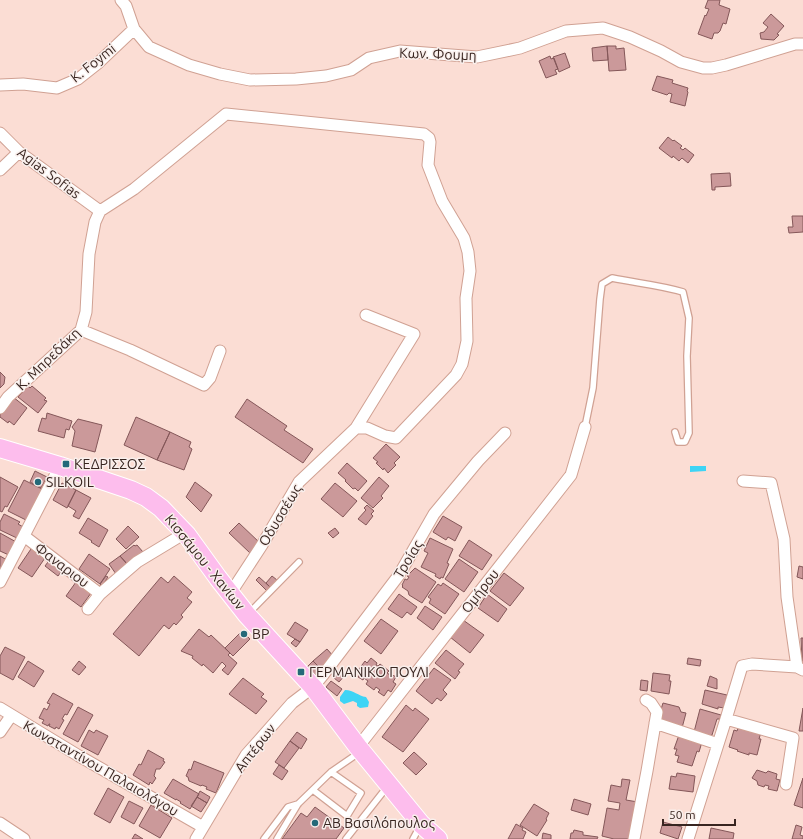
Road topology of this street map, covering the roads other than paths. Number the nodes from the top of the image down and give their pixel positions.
1 (121, 0) edge
2 (134, 30) junction
3 (803, 44) edge
4 (0, 85) edge
5 (0, 133) edge
6 (19, 152) junction
7 (0, 170) edge
8 (100, 211) junction
9 (366, 315) dead end
10 (80, 330) junction
11 (220, 351) dead end
12 (0, 408) edge
13 (585, 427) joint
14 (356, 428) junction
15 (674, 432) dead end
16 (505, 433) dead end
17 (0, 448) edge
18 (60, 466) junction
19 (744, 481) dead end
20 (185, 533) junction
21 (24, 536) junction
22 (299, 562) dead end
23 (0, 582) edge
24 (100, 594) junction
25 (230, 594) junction
26 (88, 609) dead end
27 (247, 614) junction
28 (800, 668) edge
29 (313, 687) junction
30 (646, 700) dead end
31 (0, 708) edge
32 (11, 716) junction
33 (726, 719) junction
34 (655, 723) junction
35 (0, 732) edge
36 (718, 744) junction
37 (360, 749) junction
38 (331, 772) junction
39 (786, 784) dead end
40 (389, 785) junction
41 (313, 790) junction
42 (298, 804) junction
43 (0, 823) edge
44 (203, 827) junction
45 (417, 831) edge
46 (24, 839) edge
47 (196, 839) edge
48 (264, 839) edge
49 (277, 839) edge
50 (346, 839) edge
51 (438, 839) edge
52 (634, 839) edge
53 (688, 839) edge

1 - 2 street, Κων. Φουμη
2 - 3 street, Κων. Φουμη
2 - 4 street, K. Foymi
5 - 6 street, Agias Sofias
6 - 7 street
6 - 8 street, Agias Sofias
8 - 10 street, Κ. Μπρεδάκη
8 - 14 street
9 - 14 street, Οδυσσέως
10 - 11 street
10 - 12 street, Κ. Μπρεδάκη
13 - 15 lane
13 - 37 street, Ομήρου
14 - 25 street, Οδυσσέως
16 - 29 street, Τροίας
17 - 18 main road, Κισσάμου - Χανίων
18 - 20 main road, Κισσάμου - Χανίων
18 - 21 street
19 - 28 street
20 - 24 street
20 - 25 main road, Κισσάμου - Χανίων
21 - 23 street
21 - 24 street, Φαναριου
22 - 27 lane
24 - 26 street
25 - 27 main road, Κισσάμου - Χανίων
27 - 29 main road, Κισσάμου - Χανίων
28 - 33 street
29 - 37 main road, Κισσάμου - Χανίων
29 - 44 street, Απτέρων
30 - 34 street
31 - 32 street, Κωνσταντίνου Παλαιολόγου
32 - 35 street
32 - 44 street, Κωνσταντίνου Παλαιολόγου
33 - 36 street
33 - 39 street
34 - 36 street
34 - 52 street
36 - 53 street
37 - 38 lane
37 - 40 main road, Κισσάμου - Χανίων
38 - 41 lane
38 - 41 lane
40 - 45 main road, Κισσάμου - Χανίων
40 - 50 lane
41 - 42 lane
42 - 48 lane
42 - 49 lane
43 - 46 street
44 - 47 street, Απτέρων
45 - 51 main road, Κισσάμου - Χανίων

